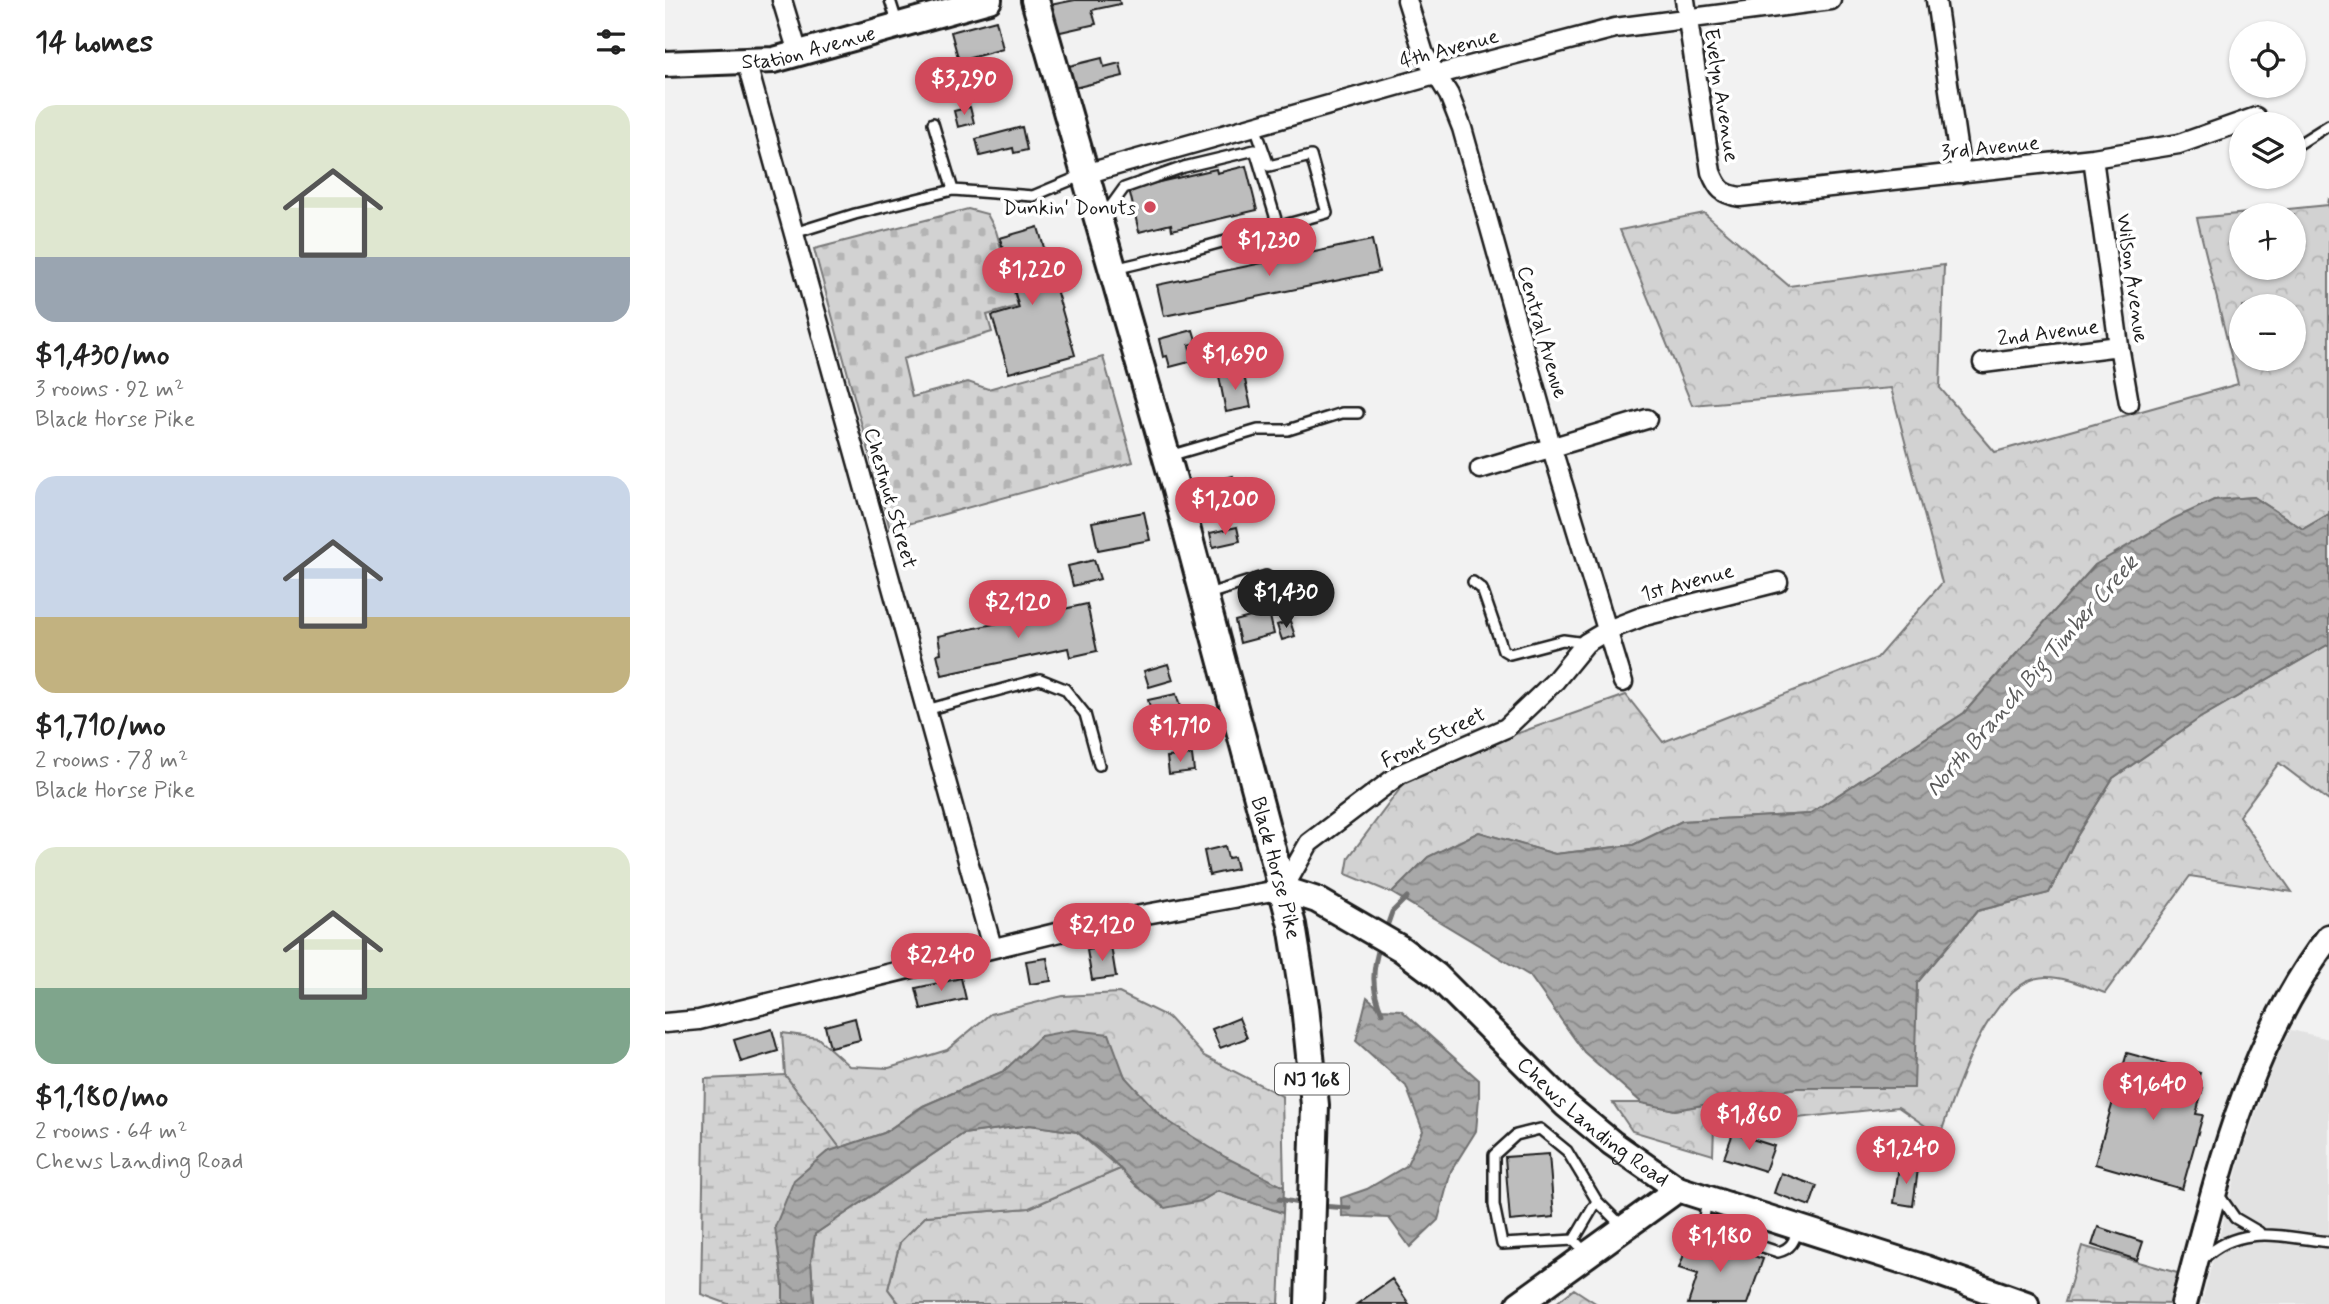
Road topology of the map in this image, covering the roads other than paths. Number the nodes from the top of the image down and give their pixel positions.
1 (782, 0) edge
2 (890, 0) edge
3 (989, 0) edge
4 (1035, 0) edge
5 (1407, 0) edge
6 (1831, 0) edge
7 (1936, 0) edge
8 (1686, 9) edge
9 (898, 25) junction
10 (798, 53) junction
11 (746, 61) junction
12 (665, 64) edge
13 (1435, 75) junction
14 (933, 123) dead end
15 (1255, 125) junction
16 (2329, 125) edge
17 (2229, 129) edge
18 (2306, 139) edge
19 (2093, 158) junction
20 (1265, 167) junction
21 (1961, 173) junction
22 (1085, 174) junction
23 (953, 190) junction
24 (1724, 194) joint
25 (1095, 210) junction
26 (1278, 226) junction
27 (794, 233) junction
28 (1112, 269) junction
29 (2119, 346) junction
30 (1983, 363) dead end
31 (2129, 403) dead end
32 (1358, 413) dead end
33 (1647, 419) dead end
34 (1552, 449) junction
35 (1167, 457) junction
36 (1480, 469) dead end
37 (1473, 582) dead end
38 (1778, 582) dead end
39 (1205, 595) junction
40 (1280, 599) dead end
41 (1608, 629) junction
42 (1585, 643) junction
43 (1623, 682) dead end
44 (926, 710) junction
45 (1099, 765) dead end
46 (1283, 890) junction
47 (2329, 937) edge
48 (992, 947) junction
49 (665, 1023) edge
50 (1678, 1189) junction
51 (2215, 1189) junction
52 (1597, 1201) junction
53 (1625, 1228) junction
54 (2267, 1235) junction
55 (2329, 1242) edge
56 (1581, 1247) junction
57 (2194, 1267) junction
58 (1310, 1304) edge
59 (1520, 1304) edge
60 (2026, 1304) edge
61 (2184, 1304) edge

1 - 10 street
2 - 9 lane
3 - 9 main road, Station Avenue
4 - 22 main road, Black Horse Pike / NJ 168
5 - 13 street, Central Avenue
6 - 8 street, 4th Avenue
7 - 21 street
8 - 13 street, 4th Avenue
8 - 24 street, Evelyn Avenue
9 - 10 main road, Station Avenue
10 - 11 main road, Station Avenue
11 - 12 main road, Station Avenue
11 - 27 street, Chestnut Street
13 - 15 street, 4th Avenue
13 - 34 street, Central Avenue
14 - 23 lane
15 - 20 lane
15 - 22 street, 4th Avenue
16 - 18 lane
17 - 19 street, 3rd Avenue
19 - 21 street, 3rd Avenue
19 - 29 street, Wilson Avenue
20 - 25 lane
20 - 26 lane
20 - 26 lane
21 - 24 street, 3rd Avenue
22 - 23 lane
22 - 25 main road, Black Horse Pike / NJ 168
23 - 27 lane
25 - 28 main road, Black Horse Pike / NJ 168
26 - 28 lane
27 - 44 street, Chestnut Street
28 - 35 main road, Black Horse Pike / NJ 168
29 - 30 street, 2nd Avenue
29 - 31 street, Wilson Avenue
32 - 35 lane
33 - 34 street
34 - 36 street
34 - 41 street, Central Avenue
35 - 39 main road, Black Horse Pike / NJ 168
37 - 42 lane
38 - 41 street, 1st Avenue
39 - 40 lane
39 - 46 main road, Black Horse Pike / NJ 168
41 - 42 street, Front Street
41 - 43 street, Central Avenue
42 - 46 street, Front Street
44 - 45 lane
44 - 48 street, Chestnut Street
46 - 48 street
46 - 50 main road, Chews Landing Road
46 - 58 main road, Black Horse Pike / NJ 168
47 - 51 main road
48 - 49 street
50 - 53 main road
50 - 60 main road, Chews Landing Road
51 - 54 lane
51 - 57 main road
52 - 53 lane
52 - 56 lane
52 - 56 lane
53 - 56 main road
54 - 55 lane
54 - 57 lane
56 - 59 main road
57 - 61 main road

